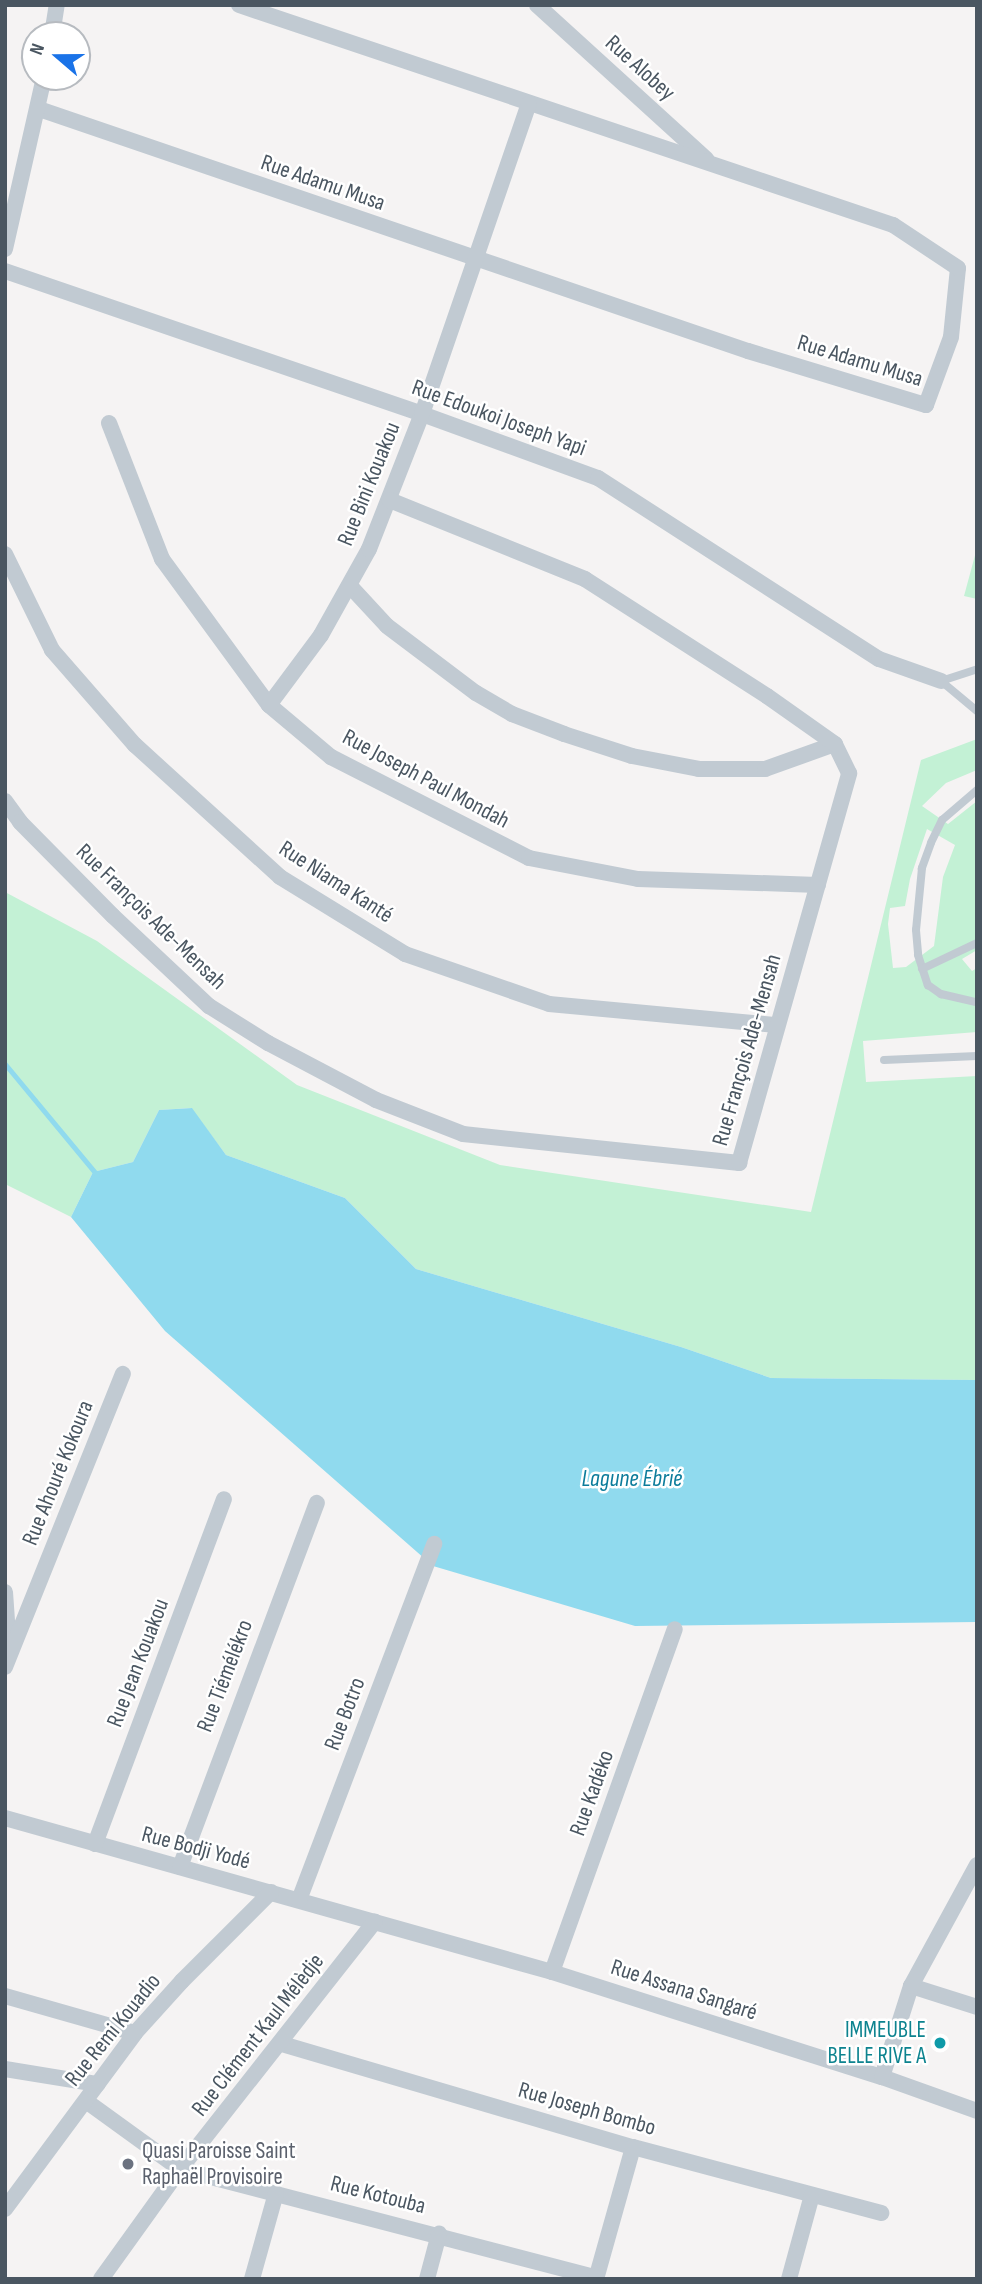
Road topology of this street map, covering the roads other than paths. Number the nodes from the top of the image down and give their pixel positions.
1 (239, 5) edge
2 (537, 5) edge
3 (42, 91) edge
4 (529, 104) junction
5 (39, 110) junction
6 (712, 164) junction
7 (5, 249) edge
8 (475, 258) junction
9 (5, 271) edge
10 (422, 414) junction
11 (109, 423) dead end
12 (389, 500) junction
13 (5, 554) edge
14 (350, 586) junction
15 (977, 669) edge
16 (941, 681) junction
17 (269, 705) junction
18 (977, 711) edge
19 (835, 744) junction
20 (977, 790) edge
21 (5, 801) edge
22 (818, 885) junction
23 (977, 943) edge
24 (922, 969) junction
25 (977, 1002) edge
26 (777, 1025) junction
27 (977, 1056) edge
28 (884, 1059) dead end
29 (123, 1374) dead end
30 (224, 1499) dead end
31 (317, 1503) dead end
32 (434, 1544) dead end
33 (5, 1592) edge
34 (675, 1629) dead end
35 (7, 1659) edge
36 (5, 1818) edge
37 (95, 1844) junction
38 (977, 1865) edge
39 (180, 1867) junction
40 (271, 1892) junction
41 (299, 1900) junction
42 (375, 1920) junction
43 (552, 1972) junction
44 (911, 1986) junction
45 (5, 1996) edge
46 (977, 2007) edge
47 (135, 2034) junction
48 (282, 2044) junction
49 (5, 2068) edge
50 (883, 2077) junction
51 (98, 2084) junction
52 (86, 2101) junction
53 (977, 2111) edge
54 (633, 2147) junction
55 (180, 2169) junction
56 (276, 2193) junction
57 (812, 2194) junction
58 (5, 2209) edge
59 (881, 2213) dead end
60 (439, 2234) junction
61 (596, 2278) edge
62 (101, 2279) edge
63 (252, 2279) edge
64 (427, 2279) edge
65 (789, 2279) edge

1 - 4 street, Rue Adamu Musa
2 - 6 street, Rue Alobey
3 - 5 street
4 - 6 street, Rue Adamu Musa
4 - 8 street, Rue Bini Kouakou
5 - 7 street
5 - 8 street, Rue Adamu Musa
6 - 8 street, Rue Adamu Musa
8 - 10 street, Rue Bini Kouakou
9 - 10 street, Rue Edoukoi Joseph Yapi
10 - 12 street, Rue Bini Kouakou
10 - 16 street, Rue Edoukoi Joseph Yapi
11 - 17 street, Rue Joseph Paul Mondah
12 - 14 street, Rue Bini Kouakou
12 - 19 street
13 - 26 street, Rue Niama Kanté
14 - 17 street, Rue Bini Kouakou
14 - 19 street
15 - 16 lane
16 - 18 lane
17 - 22 street, Rue Joseph Paul Mondah
19 - 22 street, Rue François Ade-Mensah
20 - 24 lane
21 - 26 street, Rue François Ade-Mensah
22 - 26 street, Rue François Ade-Mensah
23 - 24 lane
24 - 25 lane
27 - 28 lane
29 - 35 street, Rue Ahouré Kokoura
30 - 37 street, Rue Jean Kouakou
31 - 39 street, Rue Tiémélékro
32 - 41 street, Rue Botro
33 - 35 street
34 - 43 street, Rue Kadéko
36 - 37 street, Rue Bodji Yodé
37 - 39 street, Rue Bodji Yodé
38 - 44 street
39 - 40 street, Rue Bodji Yodé
40 - 41 street, Rue Bodji Yodé
40 - 47 street, Rue Remi Kouadio
41 - 42 street, Rue Bodji Yodé
42 - 43 street, Rue Assana Sangaré
42 - 48 street, Rue Clément Kaul Mélèdje
43 - 50 street, Rue Assana Sangaré
44 - 46 street
44 - 50 street
45 - 47 street
47 - 51 street, Rue Remi Kouadio
48 - 54 street, Rue Joseph Bombo
48 - 55 street, Rue Clément Kaul Mélèdje
49 - 51 street
50 - 53 street, Rue Assana Sangaré
51 - 52 street, Rue Remi Kouadio
52 - 55 street, Rue Kotouba
52 - 58 street, Rue Remi Kouadio
54 - 57 street, Rue Joseph Bombo
54 - 61 street
55 - 56 street, Rue Kotouba
55 - 62 street, Rue Clément Kaul Mélèdje
56 - 60 street, Rue Kotouba
56 - 63 street
57 - 59 street, Rue Joseph Bombo
57 - 65 street
60 - 61 street, Rue Kotouba
60 - 64 street

